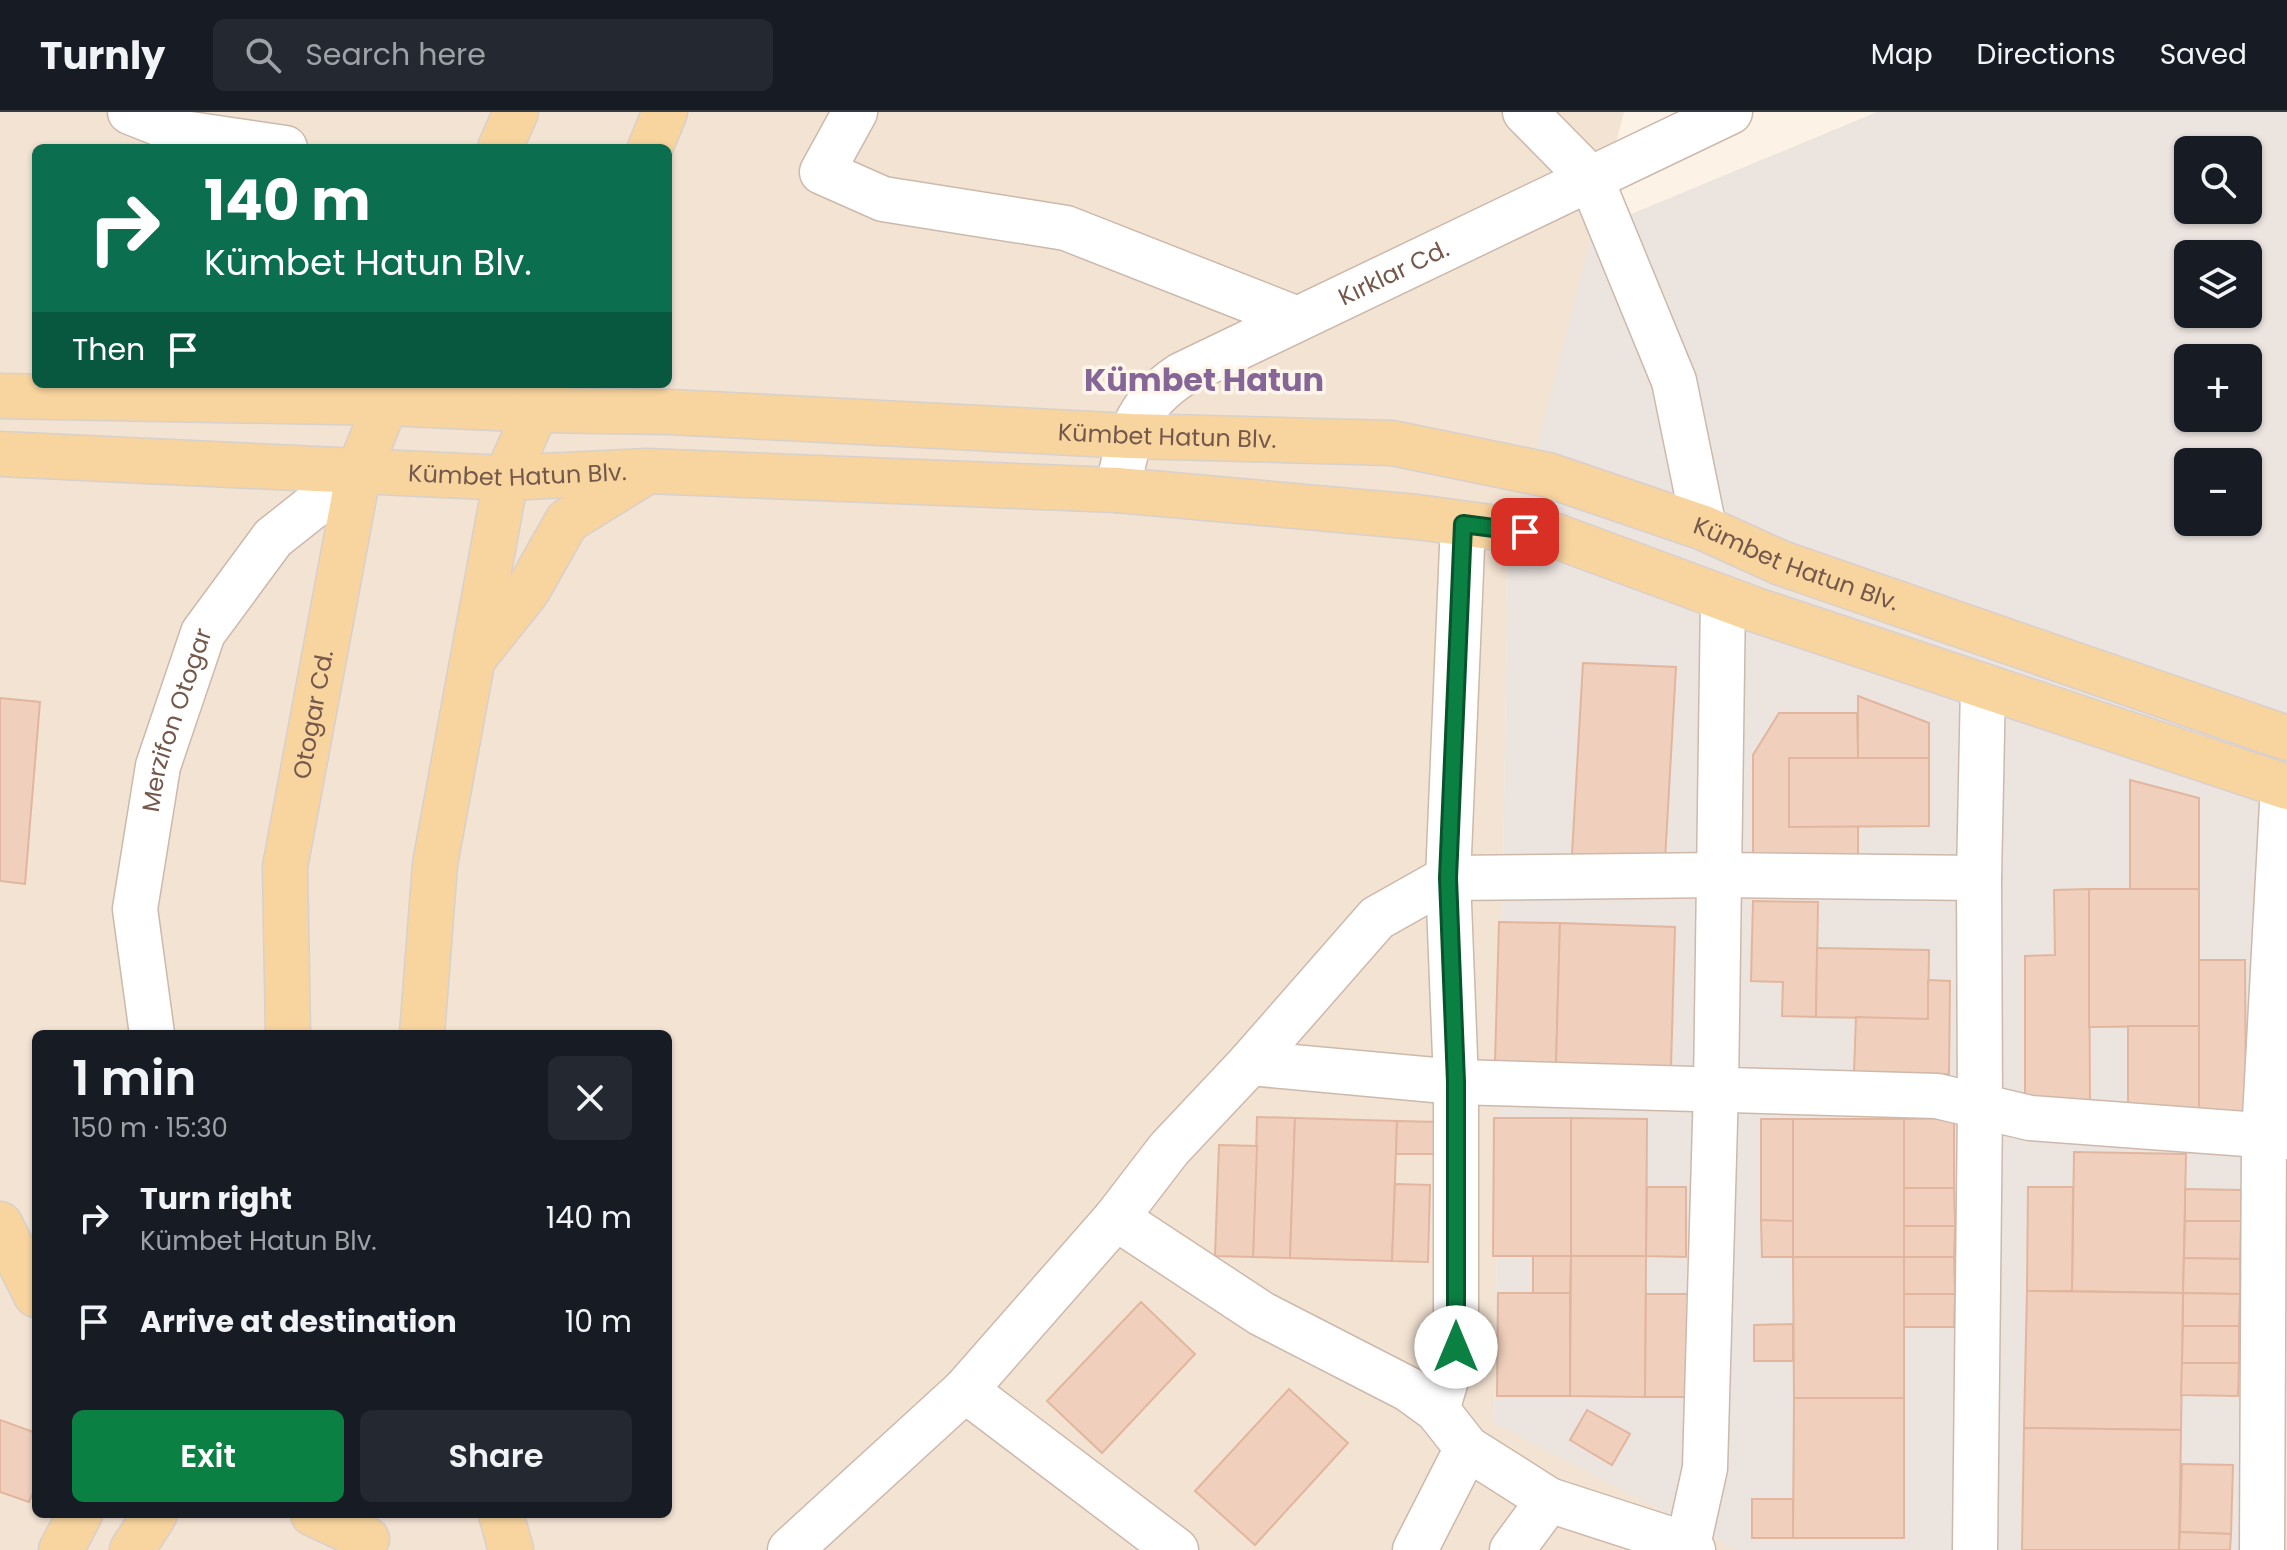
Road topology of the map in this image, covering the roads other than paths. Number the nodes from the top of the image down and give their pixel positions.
1 (130, 112) edge
2 (516, 112) edge
3 (665, 112) edge
4 (855, 112) edge
5 (1525, 112) edge
6 (1730, 112) edge
7 (258, 144) edge
8 (502, 144) edge
9 (652, 144) edge
10 (1591, 179) junction
11 (1295, 318) junction
12 (390, 393) edge
13 (468, 395) edge
14 (0, 396) edge
15 (543, 397) edge
16 (1130, 436) junction
17 (0, 454) edge
18 (359, 470) junction
19 (647, 471) junction
20 (506, 478) junction
21 (1117, 490) junction
22 (1463, 524) junction
23 (1704, 528) junction
24 (1723, 598) junction
25 (473, 659) junction
26 (1983, 686) junction
27 (2287, 738) edge
28 (2285, 786) edge
29 (1720, 875) junction
30 (1448, 878) junction
31 (1979, 878) junction
32 (151, 1030) edge
33 (288, 1030) edge
34 (422, 1030) edge
35 (1250, 1063) junction
36 (1456, 1082) junction
37 (1716, 1088) junction
38 (1980, 1108) junction
39 (2276, 1136) edge
40 (1116, 1218) junction
41 (0, 1223) edge
42 (32, 1252) edge
43 (32, 1287) edge
44 (965, 1390) junction
45 (1437, 1410) junction
46 (2275, 1429) edge
47 (1467, 1448) junction
48 (1549, 1500) junction
49 (78, 1518) edge
50 (152, 1518) edge
51 (322, 1518) edge
52 (502, 1518) edge
53 (364, 1538) edge
54 (1691, 1547) edge
55 (61, 1550) edge
56 (132, 1550) edge
57 (511, 1550) edge
58 (790, 1550) edge
59 (1176, 1550) edge
60 (1415, 1550) edge
61 (1512, 1550) edge
62 (1975, 1550) edge
63 (2262, 1550) edge

1 - 7 street
2 - 8 main road
3 - 9 main road
4 - 11 street
5 - 10 street
6 - 10 street, Kırklar Cd.
10 - 11 street, Kırklar Cd.
10 - 23 street
11 - 16 street, Kırklar Cd.
12 - 13 main road, Kümbet Hatun Blv.
12 - 14 main road, Kümbet Hatun Blv.
12 - 18 main road, Otogar Cd.
13 - 15 main road, Kümbet Hatun Blv.
13 - 20 main road
15 - 16 main road, Kümbet Hatun Blv.
15 - 20 main road
16 - 21 street, Kırklar Cd.
16 - 23 main road, Kümbet Hatun Blv.
17 - 18 main road, Kümbet Hatun Blv.
18 - 20 main road, Kümbet Hatun Blv.
18 - 32 street, Merzifon Otogar
18 - 33 main road, Otogar Cd.
19 - 20 main road, Kümbet Hatun Blv.
19 - 21 main road, Kümbet Hatun Blv.
19 - 25 main road
20 - 25 main road
21 - 22 main road, Kümbet Hatun Blv.
22 - 24 main road, Kümbet Hatun Blv.
22 - 30 street
23 - 27 main road, Kümbet Hatun Blv.
24 - 26 main road, Kümbet Hatun Blv.
24 - 29 street
25 - 34 main road
26 - 28 main road, Kümbet Hatun Blv.
26 - 31 street
28 - 39 street
29 - 30 street
29 - 31 street
29 - 37 street
30 - 35 street
30 - 36 street
31 - 38 street
35 - 36 street
35 - 40 street
36 - 37 street
36 - 45 street
37 - 38 street
37 - 54 street
38 - 39 street
38 - 62 street
39 - 46 street
40 - 44 street
40 - 45 street
41 - 42 main road
41 - 43 main road
44 - 58 street
44 - 59 street
45 - 47 street
46 - 63 street
47 - 48 street
47 - 60 street
48 - 54 street
48 - 61 street
49 - 55 main road
50 - 56 main road
51 - 53 main road
52 - 57 main road

